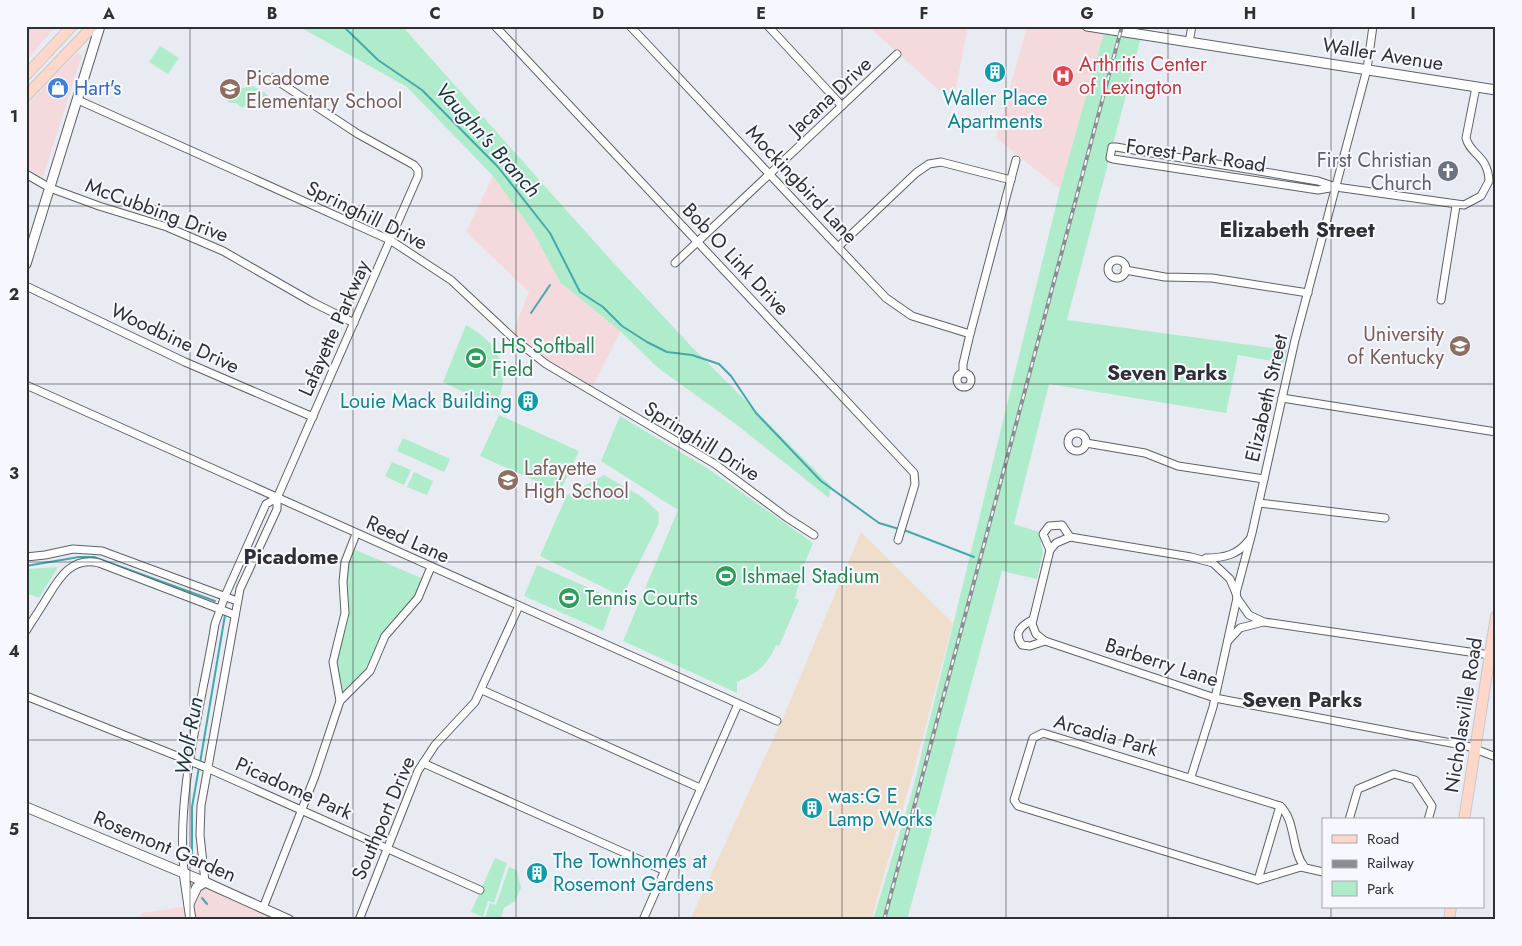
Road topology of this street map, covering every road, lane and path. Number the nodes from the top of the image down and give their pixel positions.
1 (72, 26) edge
2 (93, 26) edge
3 (100, 26) edge
4 (495, 26) edge
5 (630, 26) edge
6 (768, 26) edge
7 (1087, 26) edge
8 (1192, 26) edge
9 (1373, 26) edge
10 (1189, 42) junction
11 (897, 54) dead end
12 (1367, 69) junction
13 (26, 75) edge
14 (273, 78) dead end
15 (1476, 86) junction
16 (1496, 90) edge
17 (26, 96) edge
18 (78, 100) junction
19 (842, 106) junction
20 (1016, 160) dead end
21 (1218, 164) junction
22 (26, 174) edge
23 (770, 174) junction
24 (1217, 174) junction
25 (1492, 178) edge
26 (1011, 180) junction
27 (1336, 187) junction
28 (1487, 187) junction
29 (50, 188) junction
30 (1496, 188) edge
31 (1456, 206) junction
32 (390, 240) junction
33 (699, 242) junction
34 (838, 246) junction
35 (675, 263) dead end
36 (26, 264) edge
37 (1125, 270) dead end
38 (26, 286) edge
39 (1308, 293) junction
40 (1441, 300) dead end
41 (354, 323) junction
42 (970, 334) junction
43 (963, 373) dead end
44 (26, 385) edge
45 (1282, 398) junction
46 (313, 417) junction
47 (1496, 432) edge
48 (1086, 443) dead end
49 (1264, 478) junction
50 (277, 498) junction
51 (1259, 503) junction
52 (1385, 518) dead end
53 (356, 534) junction
54 (814, 535) dead end
55 (1251, 537) junction
56 (1070, 538) junction
57 (898, 540) dead end
58 (84, 548) junction
59 (1050, 550) junction
60 (26, 557) edge
61 (1191, 557) junction
62 (85, 561) junction
63 (431, 567) junction
64 (225, 596) junction
65 (1236, 596) junction
66 (237, 601) junction
67 (519, 606) junction
68 (219, 609) junction
69 (235, 615) junction
70 (1496, 616) edge
71 (1032, 620) junction
72 (1264, 622) junction
73 (26, 631) edge
74 (1494, 634) edge
75 (1045, 640) junction
76 (1225, 647) junction
77 (1490, 655) junction
78 (482, 690) junction
79 (26, 696) edge
80 (1215, 698) junction
81 (340, 701) junction
82 (738, 704) junction
83 (777, 722) dead end
84 (1476, 749) junction
85 (1496, 756) edge
86 (192, 762) junction
87 (423, 763) junction
88 (206, 767) junction
89 (1191, 777) junction
90 (700, 788) junction
91 (1280, 806) junction
92 (26, 807) edge
93 (302, 809) junction
94 (1350, 818) edge
95 (1429, 818) edge
96 (1464, 818) edge
97 (387, 846) junction
98 (1304, 866) junction
99 (663, 870) junction
100 (184, 872) junction
101 (1322, 872) edge
102 (1258, 880) junction
103 (205, 882) junction
104 (480, 890) dead end
105 (188, 906) junction
106 (263, 908) junction
107 (191, 920) edge
108 (289, 920) edge
109 (359, 920) edge
110 (643, 920) edge

1 - 13 main road
2 - 17 main road
3 - 18 main road
4 - 33 street, Bob O Link Drive
5 - 23 street, Mockingbird Lane
6 - 19 street
7 - 10 main road, Waller Avenue
8 - 10 street
9 - 12 street, Elizabeth Street
10 - 12 main road, Waller Avenue
11 - 19 street, Jacana Drive
12 - 15 main road, Waller Avenue
12 - 27 street, Elizabeth Street
14 - 32 street, Lafayette Parkway
15 - 16 main road, Waller Avenue
15 - 25 street
18 - 29 main road
18 - 32 street, Springhill Drive
19 - 23 street, Jacana Drive
20 - 26 street
21 - 24 street
21 - 24 street, Forest Park Road
21 - 27 street, Forest Park Road
22 - 29 street, McCubbing Drive
23 - 33 street, Jacana Drive
23 - 34 street, Mockingbird Lane
24 - 27 street, Forest Park Road
25 - 28 street
26 - 34 street
26 - 42 street
27 - 31 street, Forest Park Road
27 - 39 street, Elizabeth Street
28 - 30 street
28 - 31 street
29 - 36 main road
29 - 41 street, McCubbing Drive
31 - 40 street
32 - 41 street, Lafayette Parkway
32 - 54 street, Springhill Drive
33 - 35 street, Jacana Drive
33 - 57 street, Bob O Link Drive
34 - 42 street, Mockingbird Lane
37 - 39 street
38 - 46 street, Woodbine Drive
39 - 45 street, Elizabeth Street
41 - 46 street, Lafayette Parkway
42 - 43 street
44 - 50 street, Reed Lane
45 - 47 street
45 - 49 street, Elizabeth Street
46 - 50 street, Lafayette Parkway
48 - 49 street
49 - 51 street, Elizabeth Street
50 - 53 street, Reed Lane
50 - 64 street, Lafayette Parkway
50 - 66 street, Lafayette Parkway
51 - 52 street
51 - 55 street, Elizabeth Street
53 - 63 street, Reed Lane
53 - 81 street
55 - 61 street
55 - 65 street, Elizabeth Street
56 - 59 street
56 - 59 street
56 - 61 street
58 - 60 street
58 - 62 street
58 - 64 street
59 - 71 street
61 - 65 street
62 - 68 street
62 - 73 street
63 - 67 street, Reed Lane
63 - 81 street
64 - 66 street
64 - 68 street, Lafayette Parkway
65 - 72 street
65 - 76 street, Elizabeth Street
66 - 69 street, Lafayette Parkway
67 - 78 street, Southport Drive
67 - 82 street, Reed Lane
68 - 69 street
68 - 86 street, Lafayette Parkway
69 - 88 street, Lafayette Parkway
70 - 74 main road, Nicholasville Road
71 - 75 street
71 - 75 street, Barberry Lane
72 - 76 street
72 - 77 street
74 - 77 main road, Nicholasville Road
75 - 80 street, Barberry Lane
76 - 80 street, Elizabeth Street
77 - 84 main road, Nicholasville Road
78 - 87 street, Southport Drive
78 - 90 street
79 - 86 street, Picadome Park
80 - 84 street, Barberry Lane
80 - 89 street, Elizabeth Street
81 - 93 street
82 - 83 street, Reed Lane
82 - 90 street
84 - 85 street, Barberry Lane
84 - 96 main road, Nicholasville Road
86 - 88 street, Picadome Park
86 - 100 street, Lafayette Parkway
87 - 97 street, Southport Drive
87 - 99 street
88 - 93 street, Picadome Park
88 - 103 street, Lafayette Parkway
89 - 91 street, Arcadia Park
89 - 102 street, Arcadia Park
90 - 99 street
91 - 98 street
91 - 102 street
92 - 100 main road, Rosemont Garden
93 - 97 street, Picadome Park
93 - 106 street
94 - 95 street
97 - 104 street, Picadome Park
97 - 109 street, Southport Drive
98 - 101 street
98 - 102 street
99 - 110 street
100 - 103 main road, Rosemont Garden
100 - 105 main road
103 - 105 main road
103 - 106 main road, Rosemont Garden
105 - 107 main road
106 - 108 main road, Rosemont Garden

